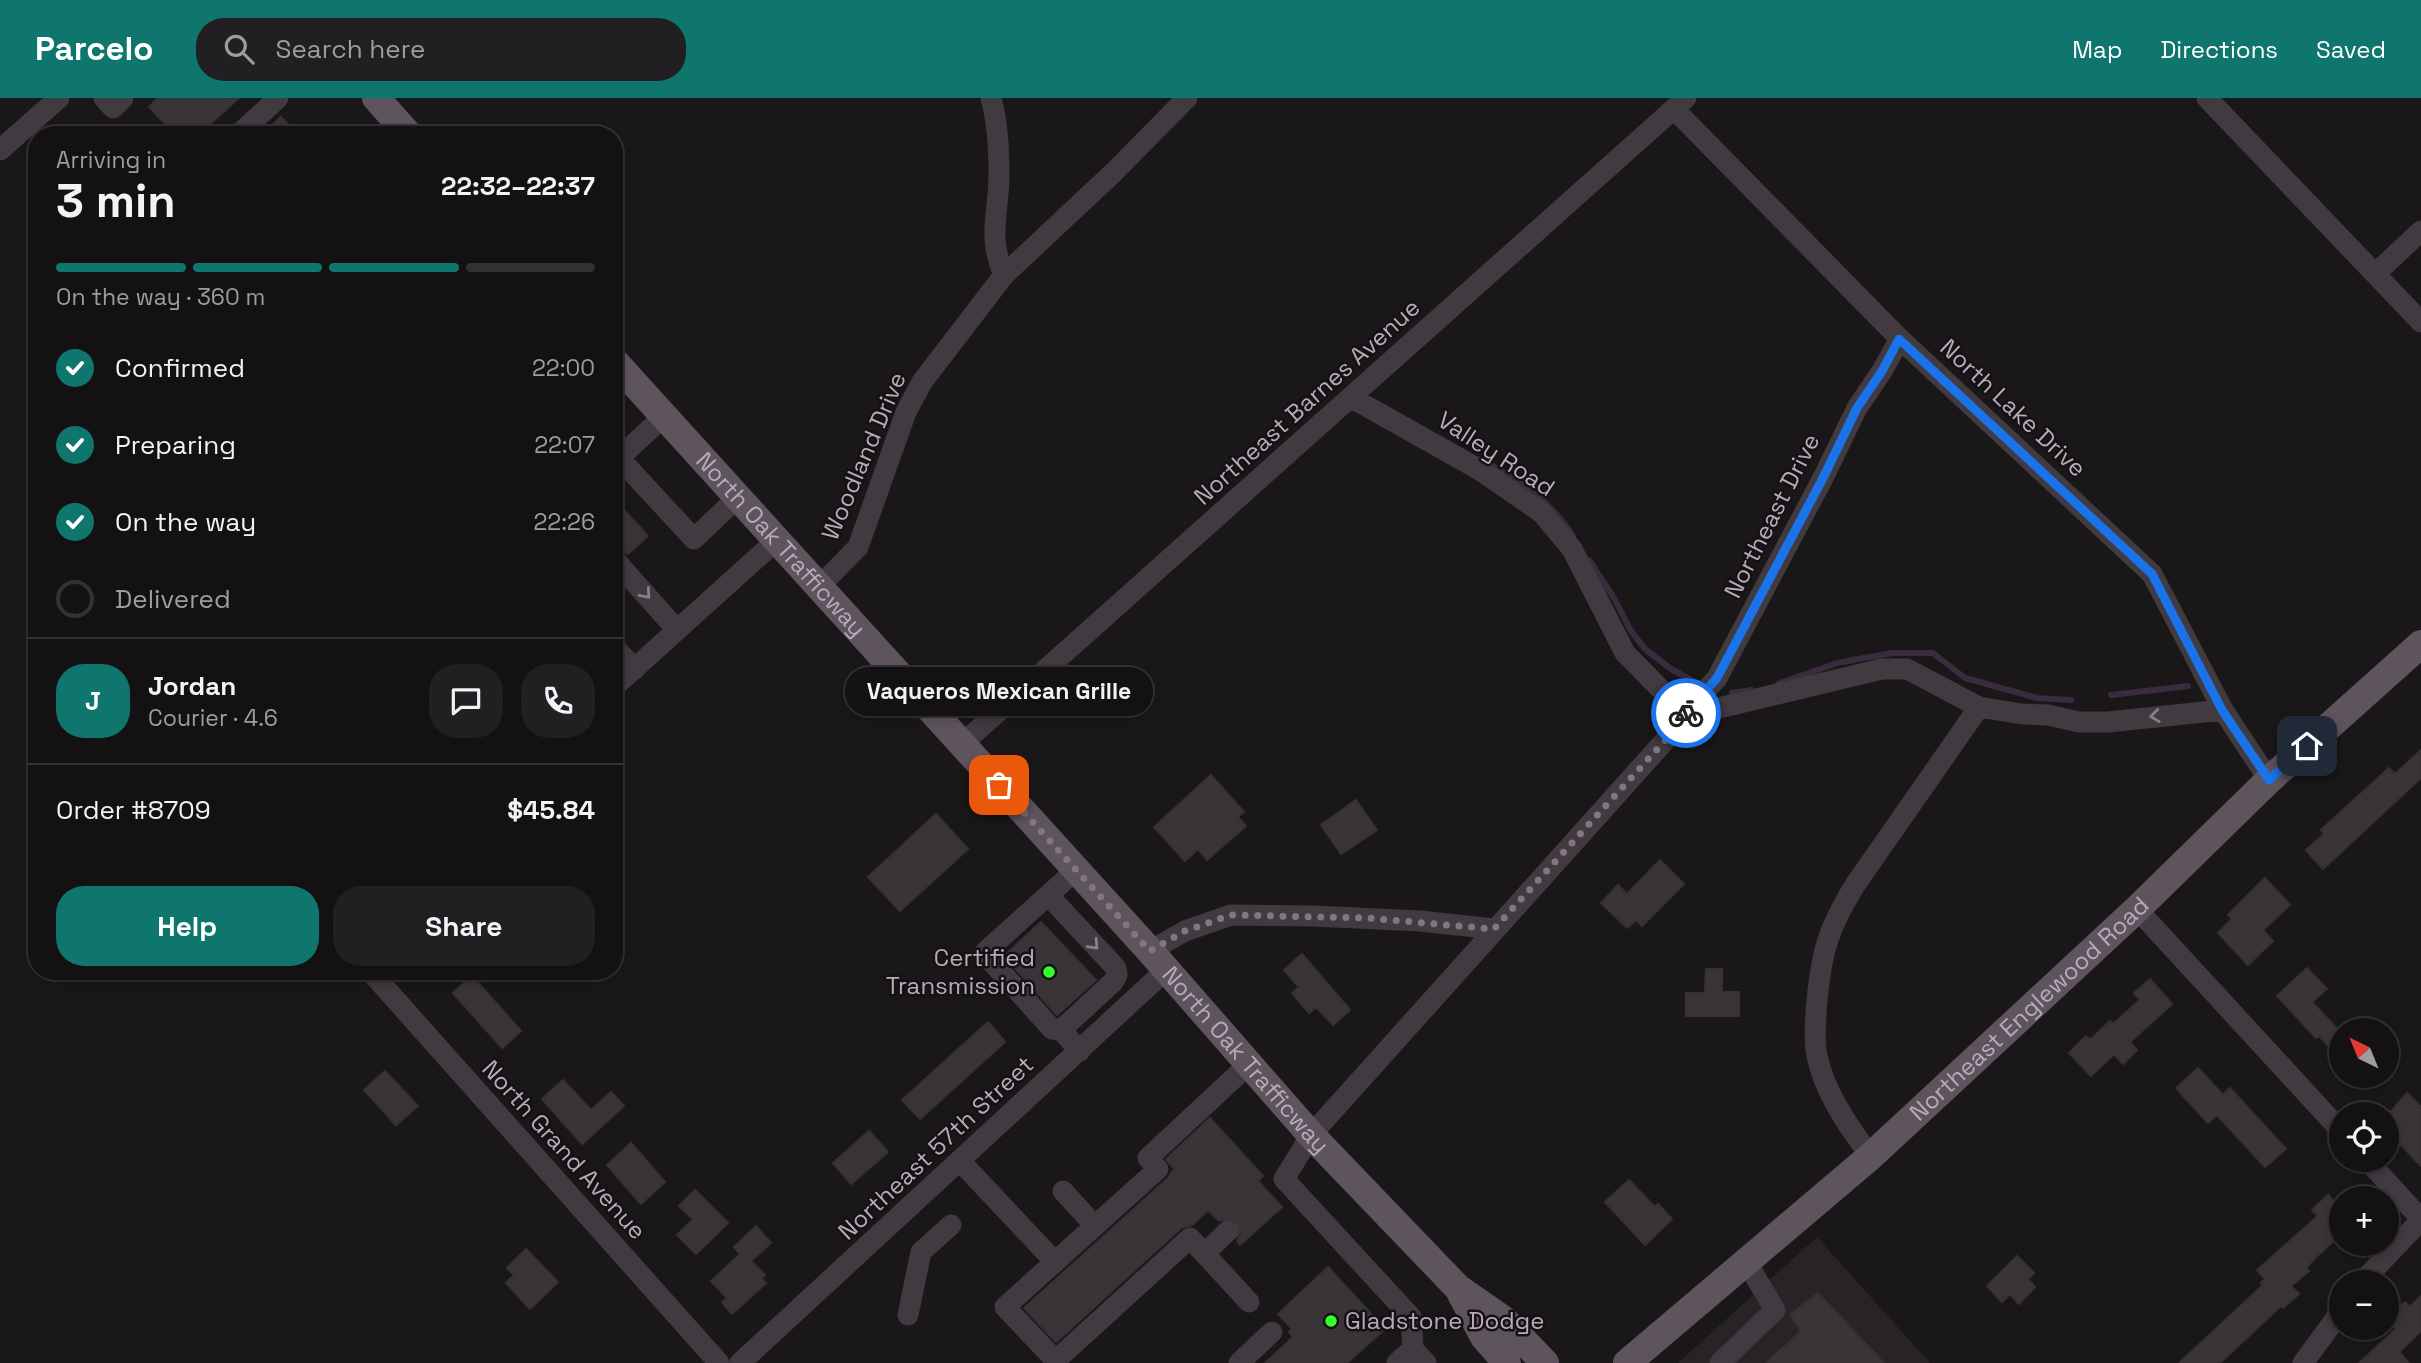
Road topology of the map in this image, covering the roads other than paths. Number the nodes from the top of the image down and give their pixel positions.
1 (59, 98) edge
2 (104, 98) edge
3 (123, 98) edge
4 (278, 98) edge
5 (376, 98) edge
6 (991, 98) edge
7 (1187, 98) edge
8 (2207, 98) edge
9 (1680, 103) edge
10 (248, 126) edge
11 (401, 126) edge
12 (0, 150) edge
13 (2421, 231) edge
14 (2376, 273) junction
15 (1004, 275) junction
16 (2421, 322) edge
17 (1899, 339) junction
18 (623, 371) edge
19 (1352, 398) junction
20 (664, 416) junction
21 (623, 452) edge
22 (623, 465) edge
23 (738, 497) junction
24 (777, 540) junction
25 (623, 569) edge
26 (819, 587) junction
27 (677, 630) junction
28 (2421, 643) edge
29 (623, 656) edge
30 (635, 669) junction
31 (623, 679) edge
32 (1979, 707) junction
33 (2222, 710) junction
34 (1685, 714) junction
35 (962, 744) junction
36 (2269, 780) junction
37 (1076, 870) junction
38 (1048, 895) junction
39 (2137, 909) junction
40 (1494, 929) junction
41 (1158, 961) junction
42 (378, 980) edge
43 (1061, 1030) junction
44 (1080, 1051) junction
45 (1249, 1064) junction
46 (2329, 1118) edge
47 (1311, 1135) junction
48 (1871, 1156) junction
49 (960, 1161) junction
50 (2378, 1172) edge
51 (1063, 1191) dead end
52 (2421, 1219) edge
53 (951, 1225) dead end
54 (1095, 1226) junction
55 (1228, 1231) tunnel mouth
56 (1205, 1254) junction
57 (1055, 1262) junction
58 (1747, 1263) junction
59 (2373, 1270) edge
60 (1458, 1288) junction
61 (1249, 1302) dead end
62 (908, 1315) dead end
63 (2329, 1328) edge
64 (1272, 1332) dead end
65 (1412, 1358) edge
66 (1056, 1362) edge
67 (719, 1363) edge
68 (740, 1363) edge
69 (1239, 1363) edge
70 (1507, 1363) edge
71 (1545, 1363) edge
72 (1627, 1363) edge
73 (1720, 1363) edge
74 (2303, 1363) edge

1 - 12 street
2 - 3 street
4 - 10 street
5 - 11 main road
6 - 15 street
7 - 15 street, Woodland Drive
8 - 14 street
9 - 17 street, North Lake Drive
9 - 19 street, Northeast Barnes Avenue
13 - 14 street
14 - 16 street
15 - 26 street, Woodland Drive
17 - 33 street, North Lake Drive
17 - 34 street, Northeast Drive
18 - 20 main road, North Oak Trafficway
19 - 34 street, Valley Road
19 - 35 street, Northeast Barnes Avenue
20 - 21 street
20 - 23 main road, North Oak Trafficway
22 - 23 street
23 - 24 main road, North Oak Trafficway
24 - 26 main road, North Oak Trafficway
24 - 27 street
25 -> 27 street
26 - 35 main road, North Oak Trafficway
27 - 30 street
28 - 36 main road, Northeast Englewood Road
29 - 30 street
30 - 31 street
33 -> 32 street
32 - 34 street
32 - 48 street
33 - 36 street, North Lake Drive
34 - 40 street, Northeast Drive
35 - 37 main road, North Oak Trafficway
36 - 39 main road, Northeast Englewood Road
37 - 38 street
37 - 41 main road, North Oak Trafficway
38 -> 43 street
38 - 43 street
39 - 46 street
39 - 48 main road, Northeast Englewood Road
40 - 41 street, Northeast 57th Street
40 - 47 street, Northeast Drive
41 - 44 street, Northeast 57th Street
41 - 45 main road, North Oak Trafficway
42 - 67 street, North Grand Avenue
43 - 44 street
44 - 49 street, Northeast 57th Street
45 - 47 main road, North Oak Trafficway
45 - 54 street
47 - 60 main road, North Oak Trafficway
47 - 65 street, Northeast Drive
48 - 58 main road, Northeast Englewood Road
49 - 57 street
49 - 68 street, Northeast 57th Street
50 - 52 street
51 - 54 street
52 - 59 street
53 - 62 street
54 - 57 street
55 - 56 street
56 - 61 street
56 - 66 street
57 - 66 street
58 - 72 main road, Northeast Englewood Road
58 - 73 street
60 - 70 main road, North Oak Trafficway
60 - 71 main road, North Oak Trafficway
63 - 74 street
64 - 69 street

